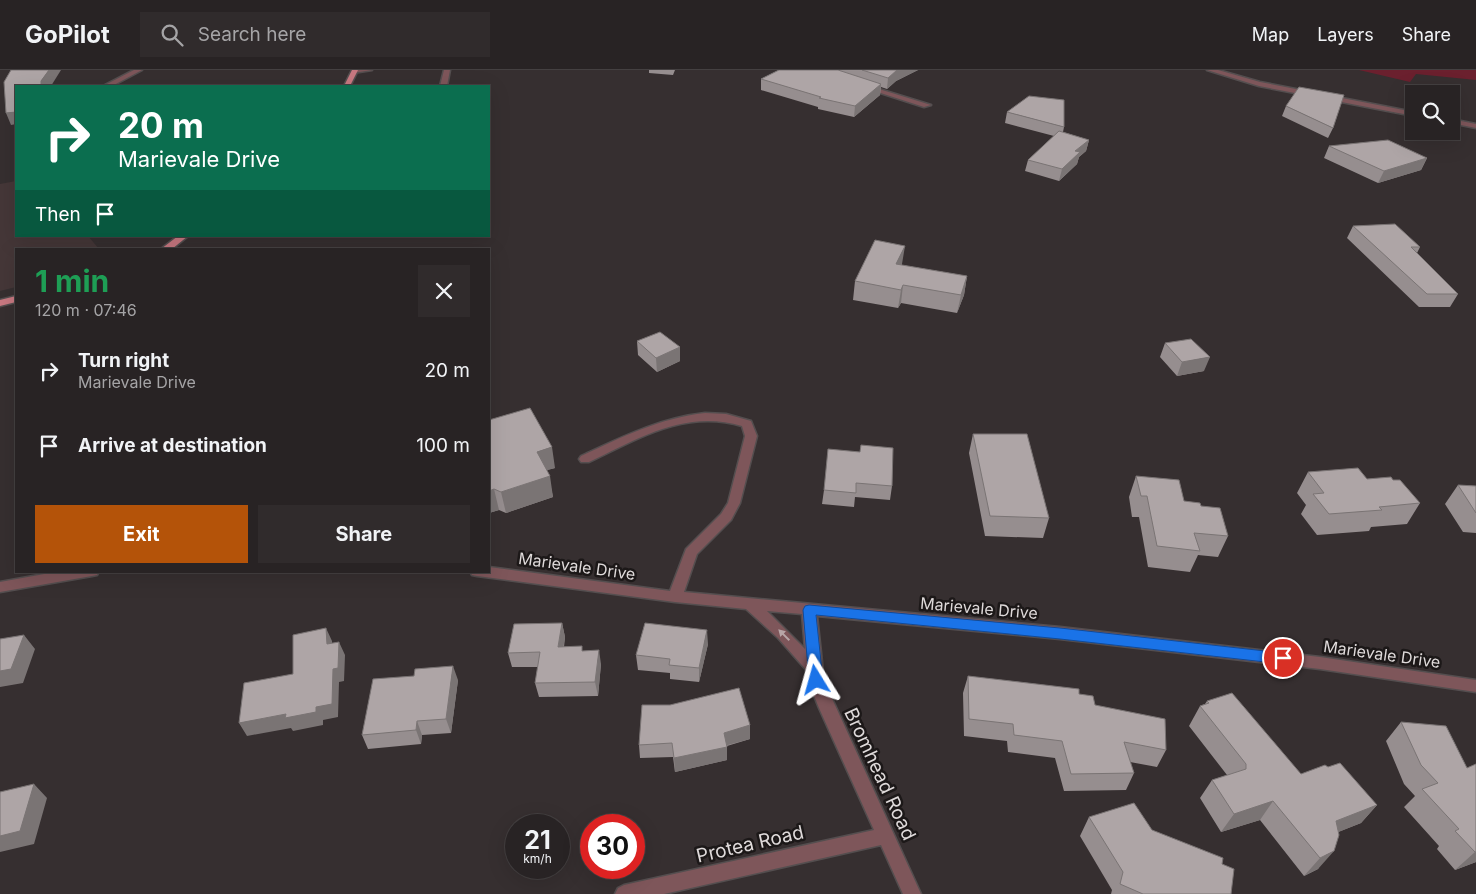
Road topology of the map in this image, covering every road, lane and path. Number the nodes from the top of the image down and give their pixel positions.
1 (139, 70) edge
2 (369, 70) edge
3 (447, 70) edge
4 (1210, 70) edge
5 (355, 71) edge
6 (852, 82) edge
7 (109, 85) edge
8 (348, 85) edge
9 (444, 85) edge
10 (927, 105) dead end
11 (1405, 112) edge
12 (1460, 123) edge
13 (1476, 126) edge
14 (183, 237) edge
15 (166, 248) edge
16 (15, 299) edge
17 (0, 304) edge
18 (585, 459) dead end
19 (80, 573) edge
20 (490, 573) edge
21 (0, 587) edge
22 (675, 597) junction
23 (750, 604) junction
24 (809, 610) junction
25 (814, 669) junction
26 (1476, 686) edge
27 (885, 836) junction
28 (624, 894) edge
29 (912, 894) edge

1 - 7 street
2 - 5 street
3 - 9 street
4 - 11 street
5 - 8 main road
6 - 10 street
12 - 13 street
14 - 15 main road
16 - 17 main road
18 - 22 street
19 - 21 street
20 - 22 street, Marievale Drive
22 - 23 street, Marievale Drive
23 - 24 street, Marievale Drive
25 -> 23 street
24 - 25 street, Bromhead Road
24 - 26 street, Marievale Drive
25 - 27 street, Bromhead Road
27 - 28 street, Protea Road
27 - 29 street, Bromhead Road

